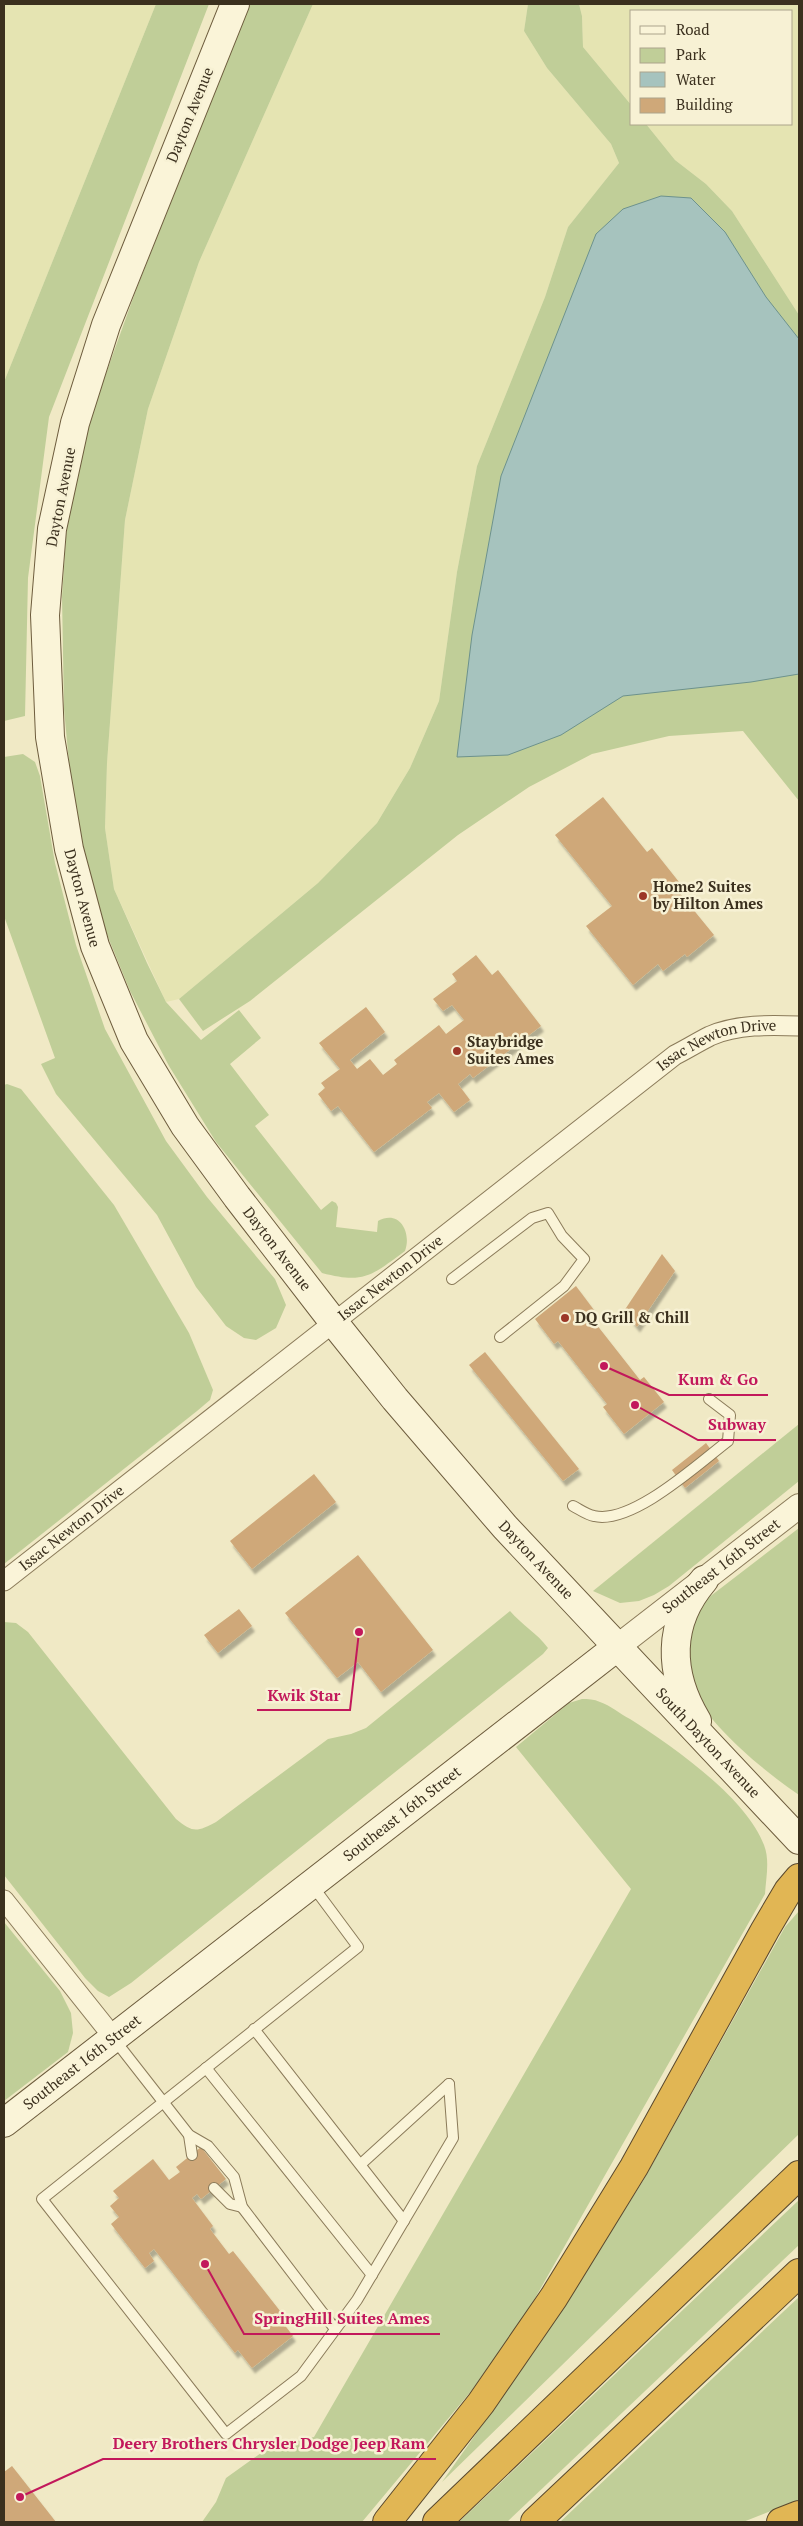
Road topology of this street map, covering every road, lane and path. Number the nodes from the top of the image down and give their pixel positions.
1 (235, 4) edge
2 (799, 1026) edge
3 (452, 1279) dead end
4 (335, 1324) junction
5 (500, 1336) dead end
6 (709, 1399) dead end
7 (573, 1506) dead end
8 (799, 1506) edge
9 (704, 1580) junction
10 (4, 1581) edge
11 (617, 1648) junction
12 (714, 1750) junction
13 (799, 1840) edge
14 (799, 1878) edge
15 (312, 1884) junction
16 (4, 1900) edge
17 (254, 2029) junction
18 (114, 2038) junction
19 (206, 2068) junction
20 (163, 2102) junction
21 (4, 2123) edge
22 (188, 2135) junction
23 (192, 2155) dead end
24 (361, 2164) junction
25 (799, 2175) edge
26 (214, 2188) dead end
27 (242, 2207) junction
28 (404, 2221) junction
29 (799, 2273) edge
30 (372, 2275) junction
31 (335, 2328) junction
32 (799, 2515) edge
33 (387, 2522) edge
34 (437, 2522) edge
35 (535, 2522) edge
36 (781, 2522) edge

1 - 4 main road, Dayton Avenue
2 - 4 street, Issac Newton Drive
3 - 5 lane
4 - 10 street, Issac Newton Drive
4 - 11 main road, Dayton Avenue
6 - 7 lane
8 - 9 street, Southeast 16th Street
9 - 11 street, Southeast 16th Street
9 - 12 main road
11 - 12 main road, South Dayton Avenue
11 - 15 main road, Southeast 16th Street
12 - 13 main road, South Dayton Avenue
14 - 33 highway
15 - 17 lane
15 - 18 main road, Southeast 16th Street
16 - 18 street
17 - 19 lane
17 - 24 lane
18 - 20 lane
18 - 21 main road, Southeast 16th Street
19 - 20 lane
19 - 30 lane
20 - 22 lane
20 - 31 lane
22 - 23 lane
22 - 27 lane
24 - 28 lane
24 - 28 lane
25 - 34 highway
26 - 27 lane
27 - 31 lane
28 - 30 lane
29 - 35 highway
30 - 31 lane
32 - 36 highway

